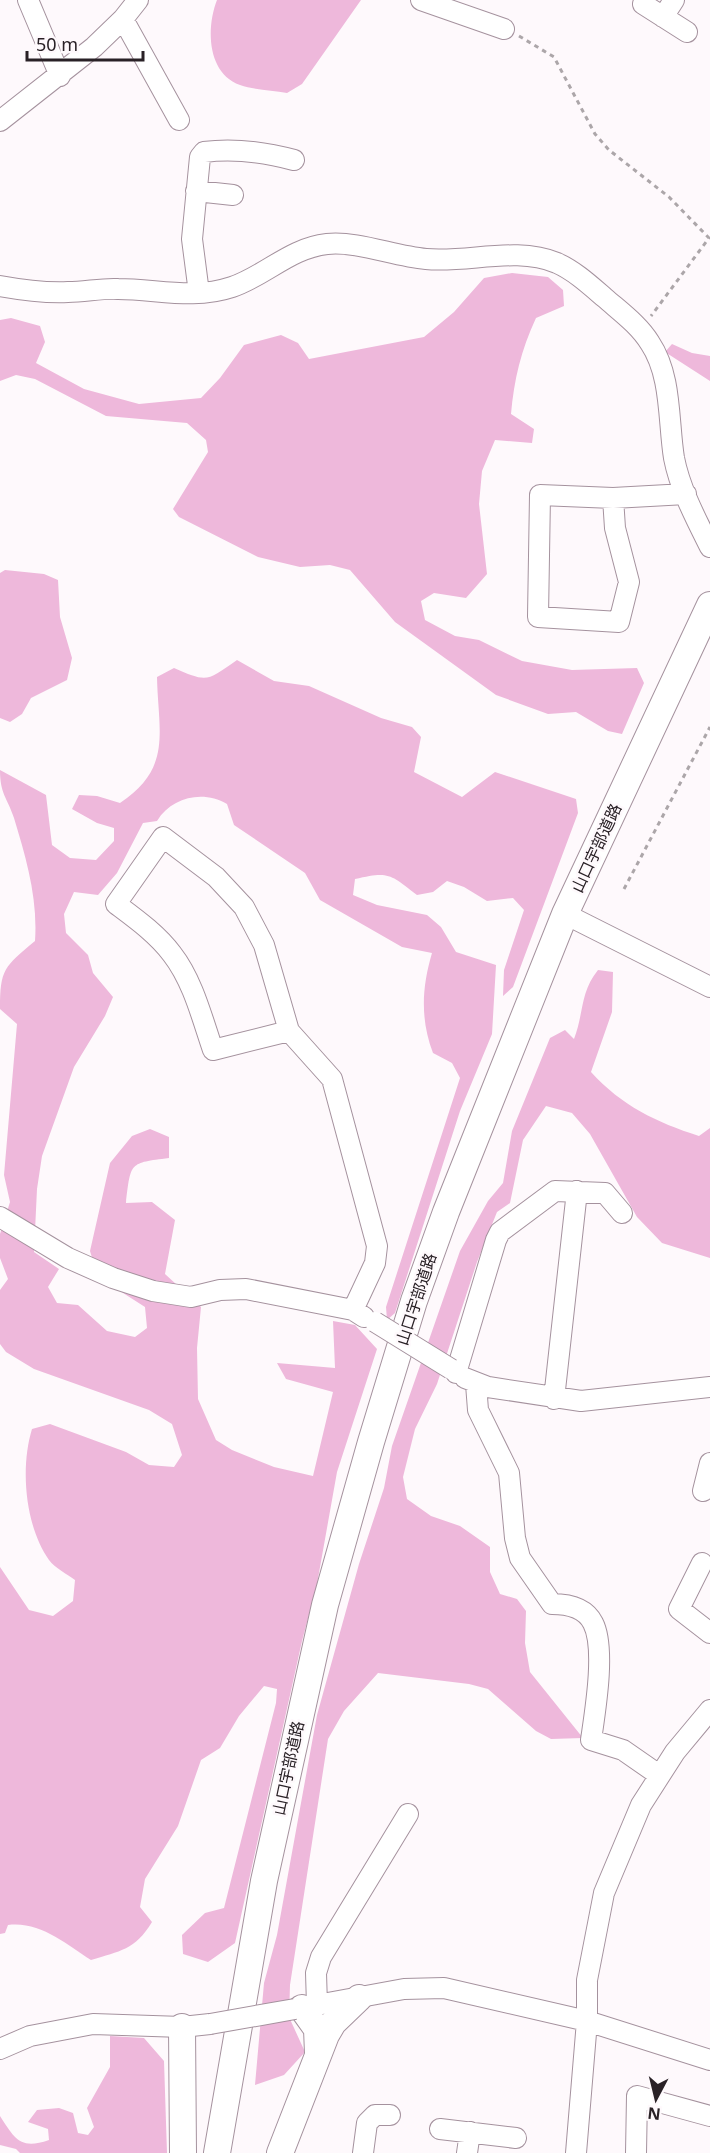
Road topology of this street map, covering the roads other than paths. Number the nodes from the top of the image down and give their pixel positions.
1 (28, 0) edge
2 (138, 0) edge
3 (421, 0) edge
4 (643, 4) dead end
5 (668, 8) edge
6 (123, 19) junction
7 (504, 29) road end
8 (687, 32) dead end
9 (60, 76) junction
10 (179, 120) dead end
11 (0, 121) edge
12 (294, 160) dead end
13 (196, 191) junction
14 (233, 195) dead end
15 (0, 286) edge
16 (199, 293) junction
17 (686, 494) junction
18 (613, 498) junction
19 (707, 542) edge
20 (710, 605) edge
21 (565, 914) junction
22 (710, 987) edge
23 (288, 1031) junction
24 (577, 1191) junction
25 (622, 1212) dead end
26 (0, 1217) edge
27 (354, 1310) junction
28 (454, 1371) junction
29 (476, 1384) junction
30 (710, 1387) edge
31 (554, 1399) junction
32 (710, 1463) edge
33 (703, 1491) dead end
34 (702, 1563) dead end
35 (710, 1633) edge
36 (710, 1710) edge
37 (659, 1775) junction
38 (408, 1814) dead end
39 (359, 1998) junction
40 (305, 2007) junction
41 (587, 2021) junction
42 (182, 2027) junction
43 (238, 2031) junction
44 (0, 2049) edge
45 (318, 2054) junction
46 (710, 2060) edge
47 (390, 2115) dead end
48 (710, 2116) edge
49 (440, 2128) dead end
50 (470, 2132) junction
51 (516, 2138) dead end
52 (183, 2153) edge
53 (217, 2153) edge
54 (229, 2153) edge
55 (280, 2153) edge
56 (363, 2153) edge
57 (467, 2153) edge
58 (576, 2153) edge
59 (636, 2153) edge

1 - 9 street
2 - 6 street
3 - 7 street
4 - 5 street
5 - 8 street
6 - 9 street
6 - 10 street
9 - 11 street
12 - 13 street
13 - 14 street
13 - 16 street
15 - 16 street
16 - 17 street
17 - 18 street
17 - 19 street
18 - 18 street
20 - 21 main road, 山口宇部道路
21 - 22 street
21 - 43 main road, 山口宇部道路
23 - 23 street
23 - 27 street
24 - 25 street
24 - 28 street
24 - 31 street
26 - 27 street
27 - 28 street, bridge
28 - 29 street
29 - 31 street
29 - 37 street
30 - 31 street
32 - 33 street
34 - 35 street
36 - 37 street
37 - 41 street
38 - 40 street
39 - 40 street
39 - 41 street
39 - 45 main road
40 - 42 street, bridge
40 - 45 main road
41 - 46 street
41 - 58 street
42 - 44 street
42 - 52 main road
43 - 53 main road, 山口宇部道路
43 - 54 main road, 山口宇部道路
45 - 55 main road
47 - 56 street
48 - 59 street
49 - 50 street
50 - 51 street
50 - 57 street

